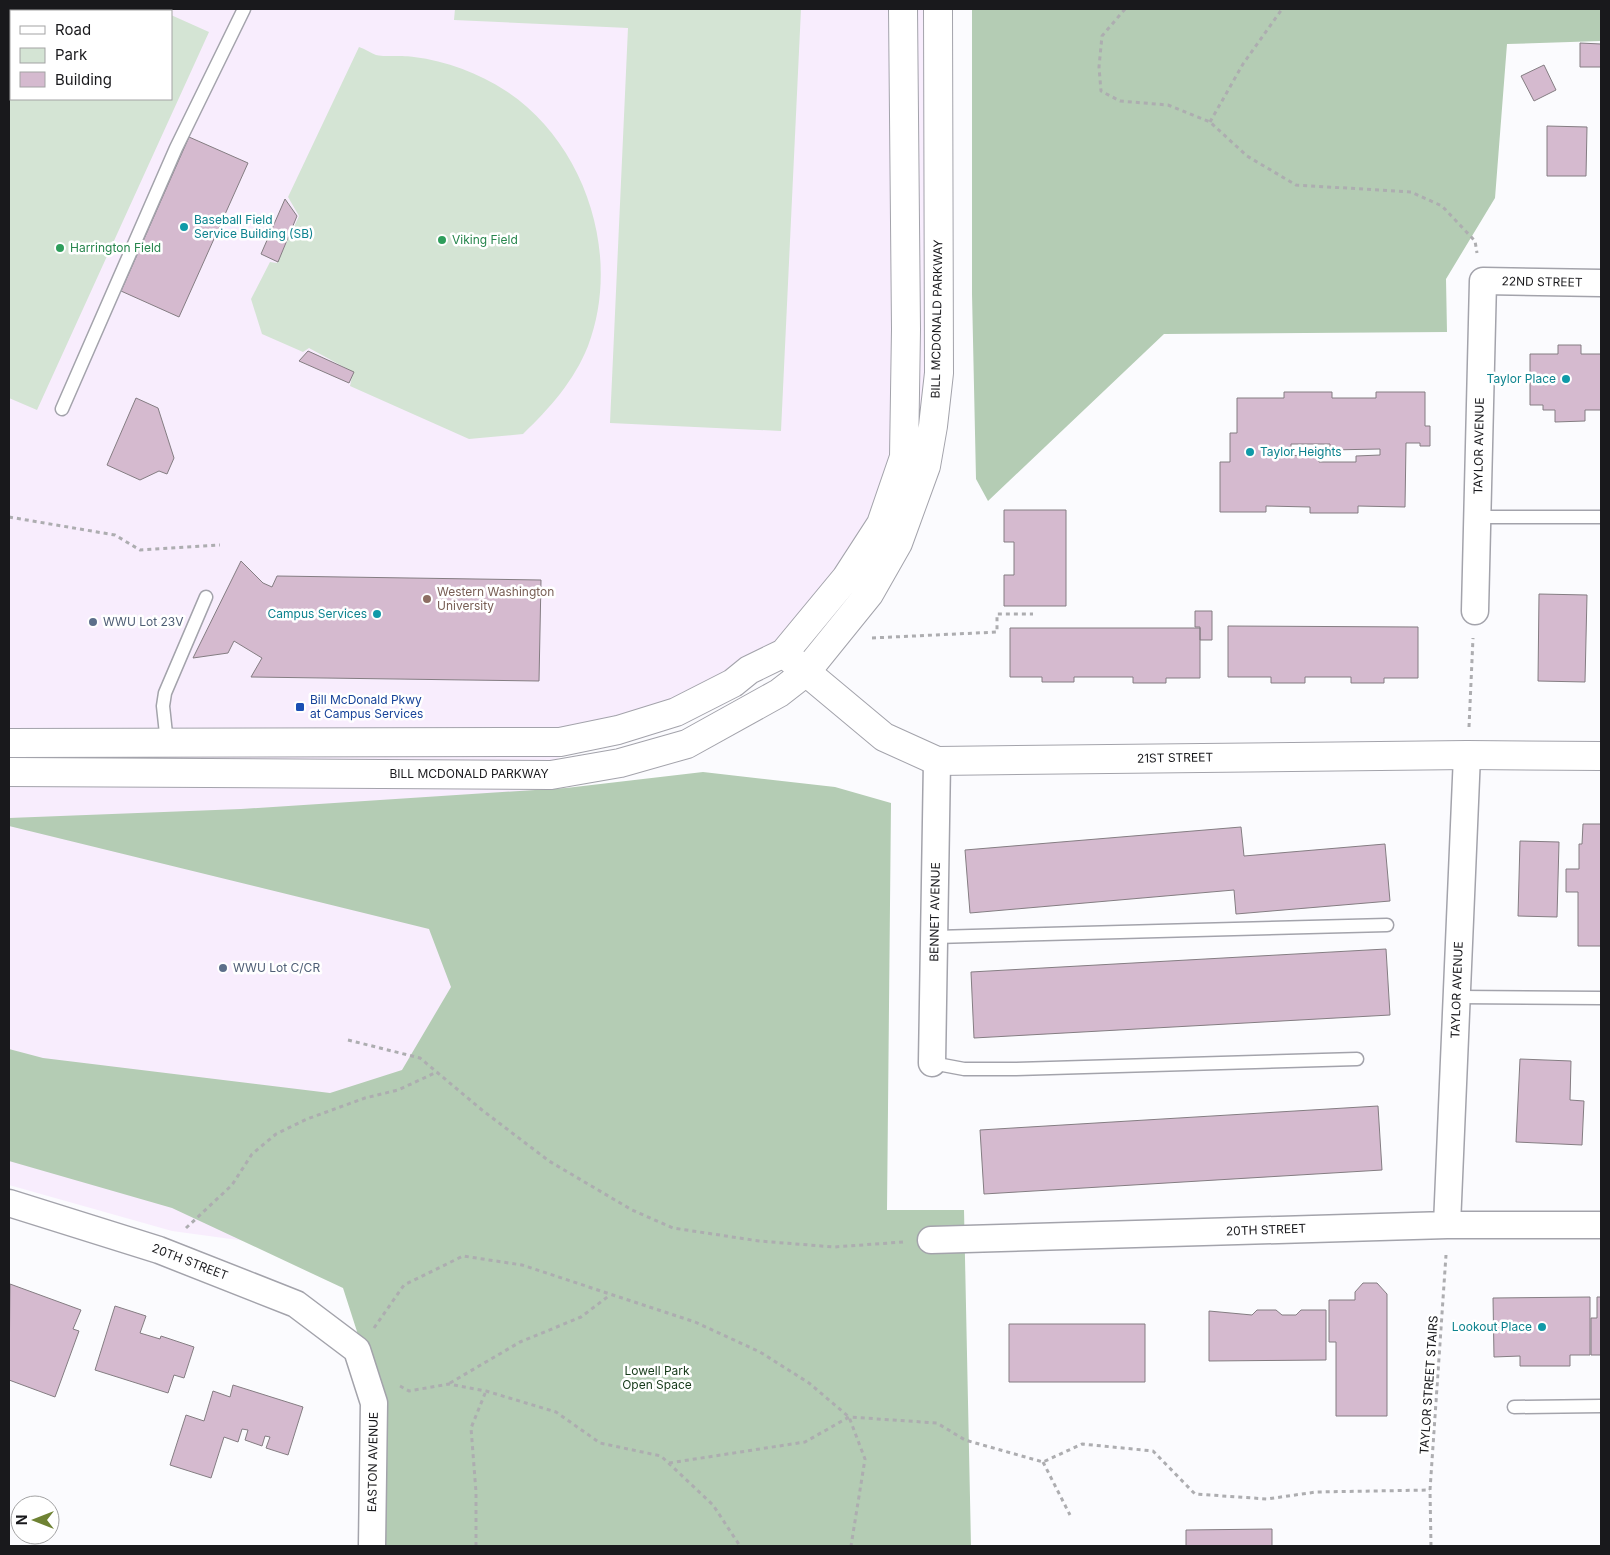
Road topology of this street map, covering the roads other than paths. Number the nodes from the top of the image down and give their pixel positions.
1 (244, 9) edge
2 (903, 9) edge
3 (938, 9) edge
4 (1483, 281) joint
5 (1601, 283) edge
6 (62, 409) dead end
7 (1478, 517) junction
8 (1601, 517) edge
9 (206, 597) dead end
10 (1474, 610) road end
11 (784, 653) junction
12 (806, 672) junction
13 (167, 743) junction
14 (9, 744) edge
15 (1467, 755) junction
16 (1601, 756) edge
17 (937, 761) junction
18 (9, 772) edge
19 (1387, 925) dead end
20 (935, 937) junction
21 (1457, 997) junction
22 (1601, 998) edge
23 (1357, 1059) dead end
24 (932, 1063) joint
25 (9, 1203) edge
26 (1447, 1225) junction
27 (1601, 1225) edge
28 (931, 1240) road end
29 (357, 1350) joint
30 (1601, 1406) edge
31 (1514, 1407) dead end
32 (372, 1546) edge

1 - 6 lane
2 - 11 main road
3 - 12 main road, BILL MCDONALD PARKWAY
4 - 5 street, 22ND STREET
4 - 7 street, TAYLOR AVENUE
7 - 8 lane
7 - 10 street, TAYLOR AVENUE
9 - 13 lane
11 - 12 main road, 21ST STREET
11 - 13 main road
12 - 17 main road, 21ST STREET
12 - 18 main road, BILL MCDONALD PARKWAY
13 - 14 main road
15 - 16 main road, 21ST STREET
15 - 17 main road, 21ST STREET
15 - 21 street, TAYLOR AVENUE
17 - 20 street, BENNET AVENUE
19 - 20 lane
20 - 24 street, BENNET AVENUE
21 - 22 lane
21 - 26 street, TAYLOR AVENUE
23 - 24 lane
25 - 29 street, 20TH STREET
26 - 27 street, 20TH STREET
26 - 28 street, 20TH STREET
29 - 32 street, EASTON AVENUE
30 - 31 lane

